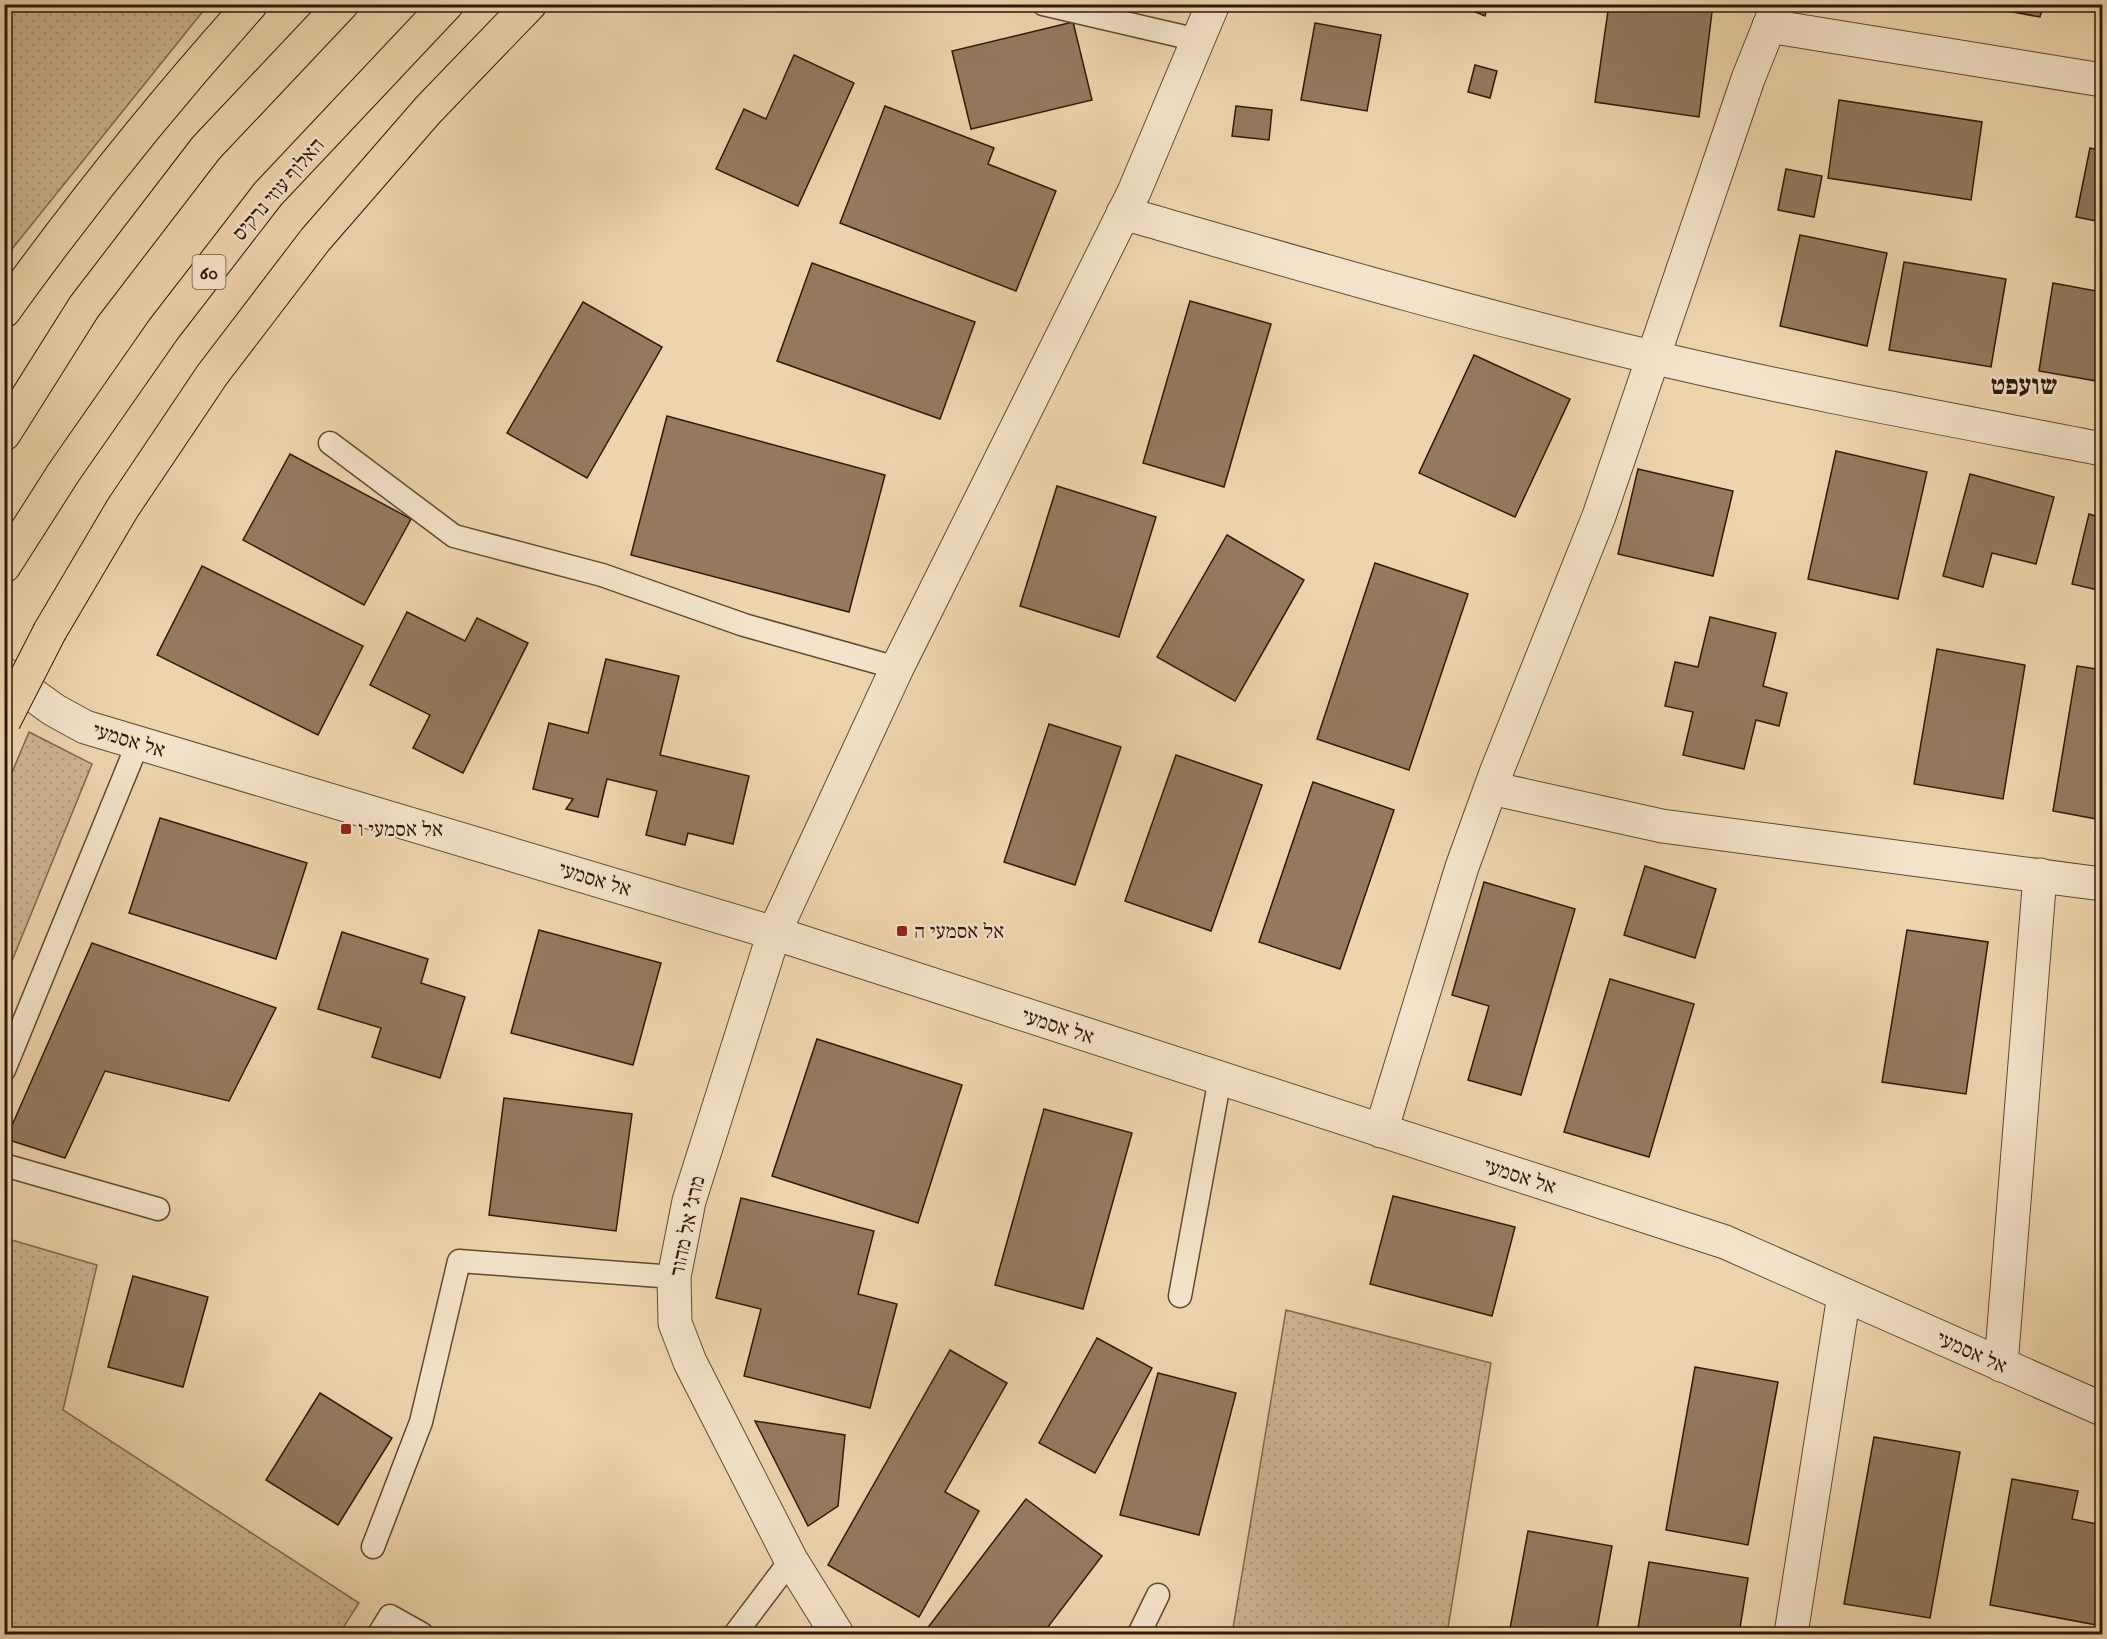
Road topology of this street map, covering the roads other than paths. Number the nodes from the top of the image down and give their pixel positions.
1 (251, 4) edge
2 (342, 4) edge
3 (447, 4) edge
4 (530, 4) edge
5 (1043, 4) edge
6 (1214, 4) edge
7 (1774, 15) edge
8 (1198, 40) junction
9 (2103, 80) edge
10 (1123, 213) junction
11 (4, 311) edge
12 (1654, 358) junction
13 (4, 434) edge
14 (330, 442) dead end
15 (2103, 449) edge
16 (4, 566) edge
17 (897, 668) junction
18 (4, 674) edge
19 (4, 721) edge
20 (138, 743) junction
21 (1491, 788) junction
22 (2040, 875) junction
23 (2103, 884) edge
24 (774, 933) junction
25 (4, 1070) edge
26 (1220, 1078) junction
27 (1380, 1131) junction
28 (4, 1165) edge
29 (158, 1209) dead end
30 (674, 1276) junction
31 (1844, 1295) junction
32 (1180, 1296) dead end
33 (2001, 1365) junction
34 (2103, 1409) edge
35 (373, 1547) dead end
36 (791, 1560) junction
37 (1158, 1594) dead end
38 (379, 1635) edge
39 (422, 1635) edge
40 (735, 1635) edge
41 (837, 1635) edge
42 (1139, 1635) edge
43 (1791, 1635) edge

1 - 11 highway
2 - 13 highway
3 - 16 highway, האלוף עוזי נרקיס / 60
4 - 19 highway, bridge
5 - 8 lane
6 - 8 street, מרג' אל מהור
7 - 9 street
7 - 12 street
8 - 10 street, מרג' אל מהור
10 - 12 street
10 - 17 street, מרג' אל מהור
12 - 15 street
12 - 21 street
14 - 17 lane
17 - 24 street, מרג' אל מהור
18 - 20 street, אל אסמעי
20 - 24 street, אל אסמעי
20 - 25 lane
21 - 22 street
21 - 27 street
22 - 23 street
22 - 33 street
24 - 26 street, אל אסמעי
24 - 30 street, מרג' אל מהור
26 - 27 street, אל אסמעי
26 - 32 lane
27 - 31 street, אל אסמעי
28 - 29 lane
30 - 35 lane
30 - 36 street, מרג' אל מהור
31 - 33 street, אל אסמעי
31 - 43 street
33 - 34 street, אל אסמעי
36 - 40 lane
36 - 41 street, מרג' אל מהור
37 - 42 lane
38 - 39 lane

